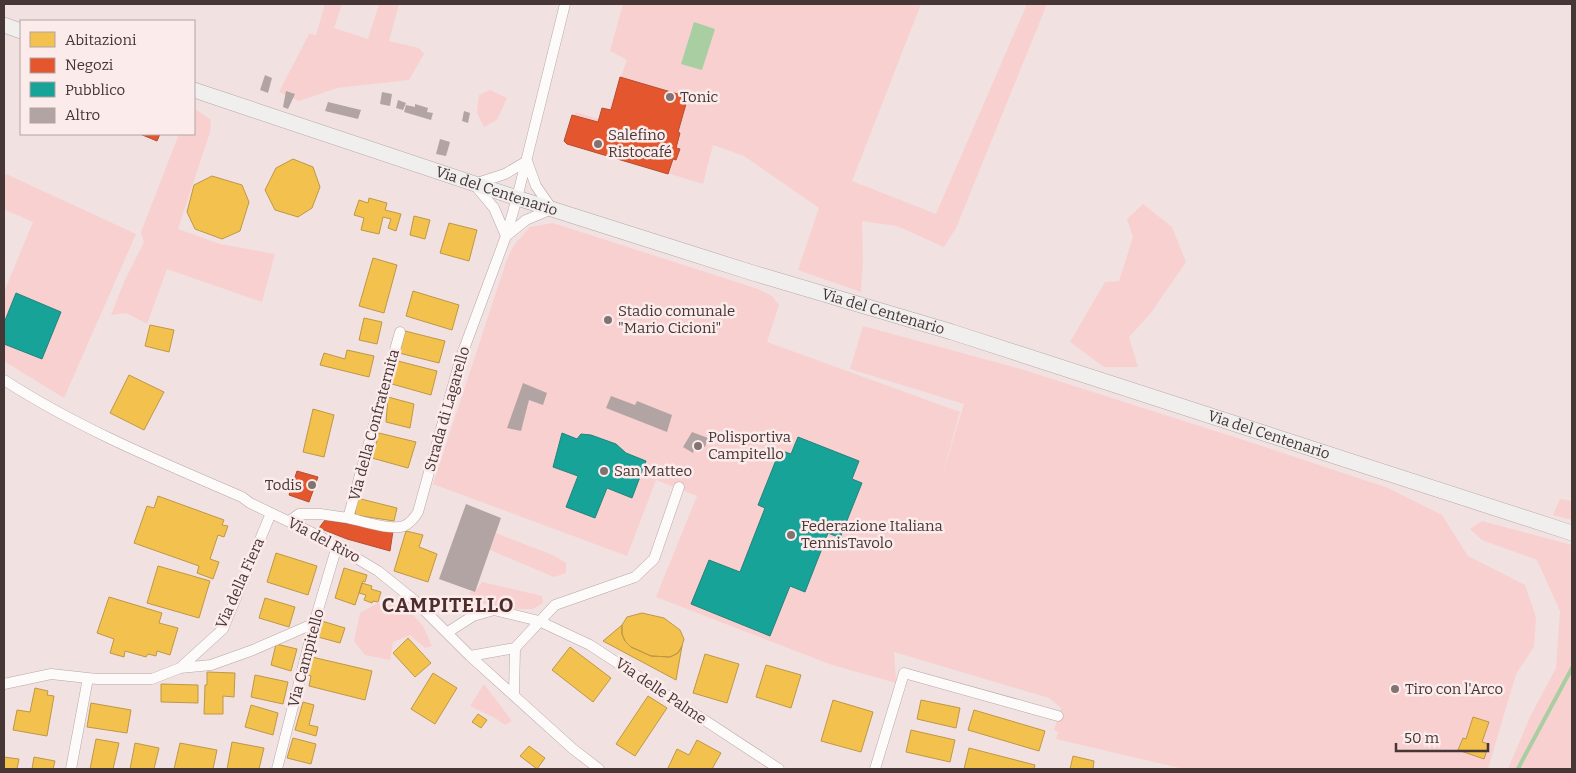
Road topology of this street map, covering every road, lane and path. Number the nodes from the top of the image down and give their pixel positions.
1 (564, 4) edge
2 (4, 25) edge
3 (20, 31) edge
4 (195, 90) edge
5 (527, 161) junction
6 (474, 184) junction
7 (517, 198) junction
8 (552, 209) junction
9 (506, 236) junction
10 (400, 332) dead end
11 (4, 380) edge
12 (679, 487) dead end
13 (271, 513) junction
14 (348, 518) junction
15 (290, 521) junction
16 (1572, 533) edge
17 (337, 546) junction
18 (539, 621) junction
19 (314, 623) junction
20 (448, 632) junction
21 (515, 648) junction
22 (470, 656) junction
23 (180, 668) junction
24 (88, 678) junction
25 (4, 684) edge
26 (514, 694) junction
27 (1058, 716) dead end
28 (71, 769) edge
29 (277, 769) edge
30 (599, 769) edge
31 (779, 769) edge
32 (875, 769) edge

1 - 5 street, Strada di Lagarello
2 - 3 street
4 - 6 street, Via del Centenario
5 - 6 street
5 - 7 street, Strada di Lagarello
5 - 8 street
6 - 7 street, Via del Centenario
6 - 9 street
7 - 8 street, Via del Centenario
7 - 9 street, Strada di Lagarello
8 - 9 street
8 - 16 street, Via del Centenario
9 - 14 street, Strada di Lagarello
10 - 14 street, Via della Confraternita
11 - 13 street, Via del Rivo
12 - 18 street
13 - 15 street, Via del Rivo
13 - 23 street, Via della Fiera
14 - 15 street, Via della Confraternita
15 - 17 street, Via del Rivo
17 - 19 street, Via Campitello
17 - 20 street, Via del Rivo
18 - 20 street, Via delle Palme
18 - 21 street
18 - 31 street, Via delle Palme
19 - 23 street, Via della Fiera
19 - 29 street, Via Campitello
20 - 22 street, Via del Rivo
21 - 22 street
21 - 26 street
22 - 26 street, Via del Rivo
23 - 24 street, Via della Fiera
24 - 25 street, Via della Fiera
24 - 28 street
26 - 30 street, Via del Rivo
27 - 32 street

